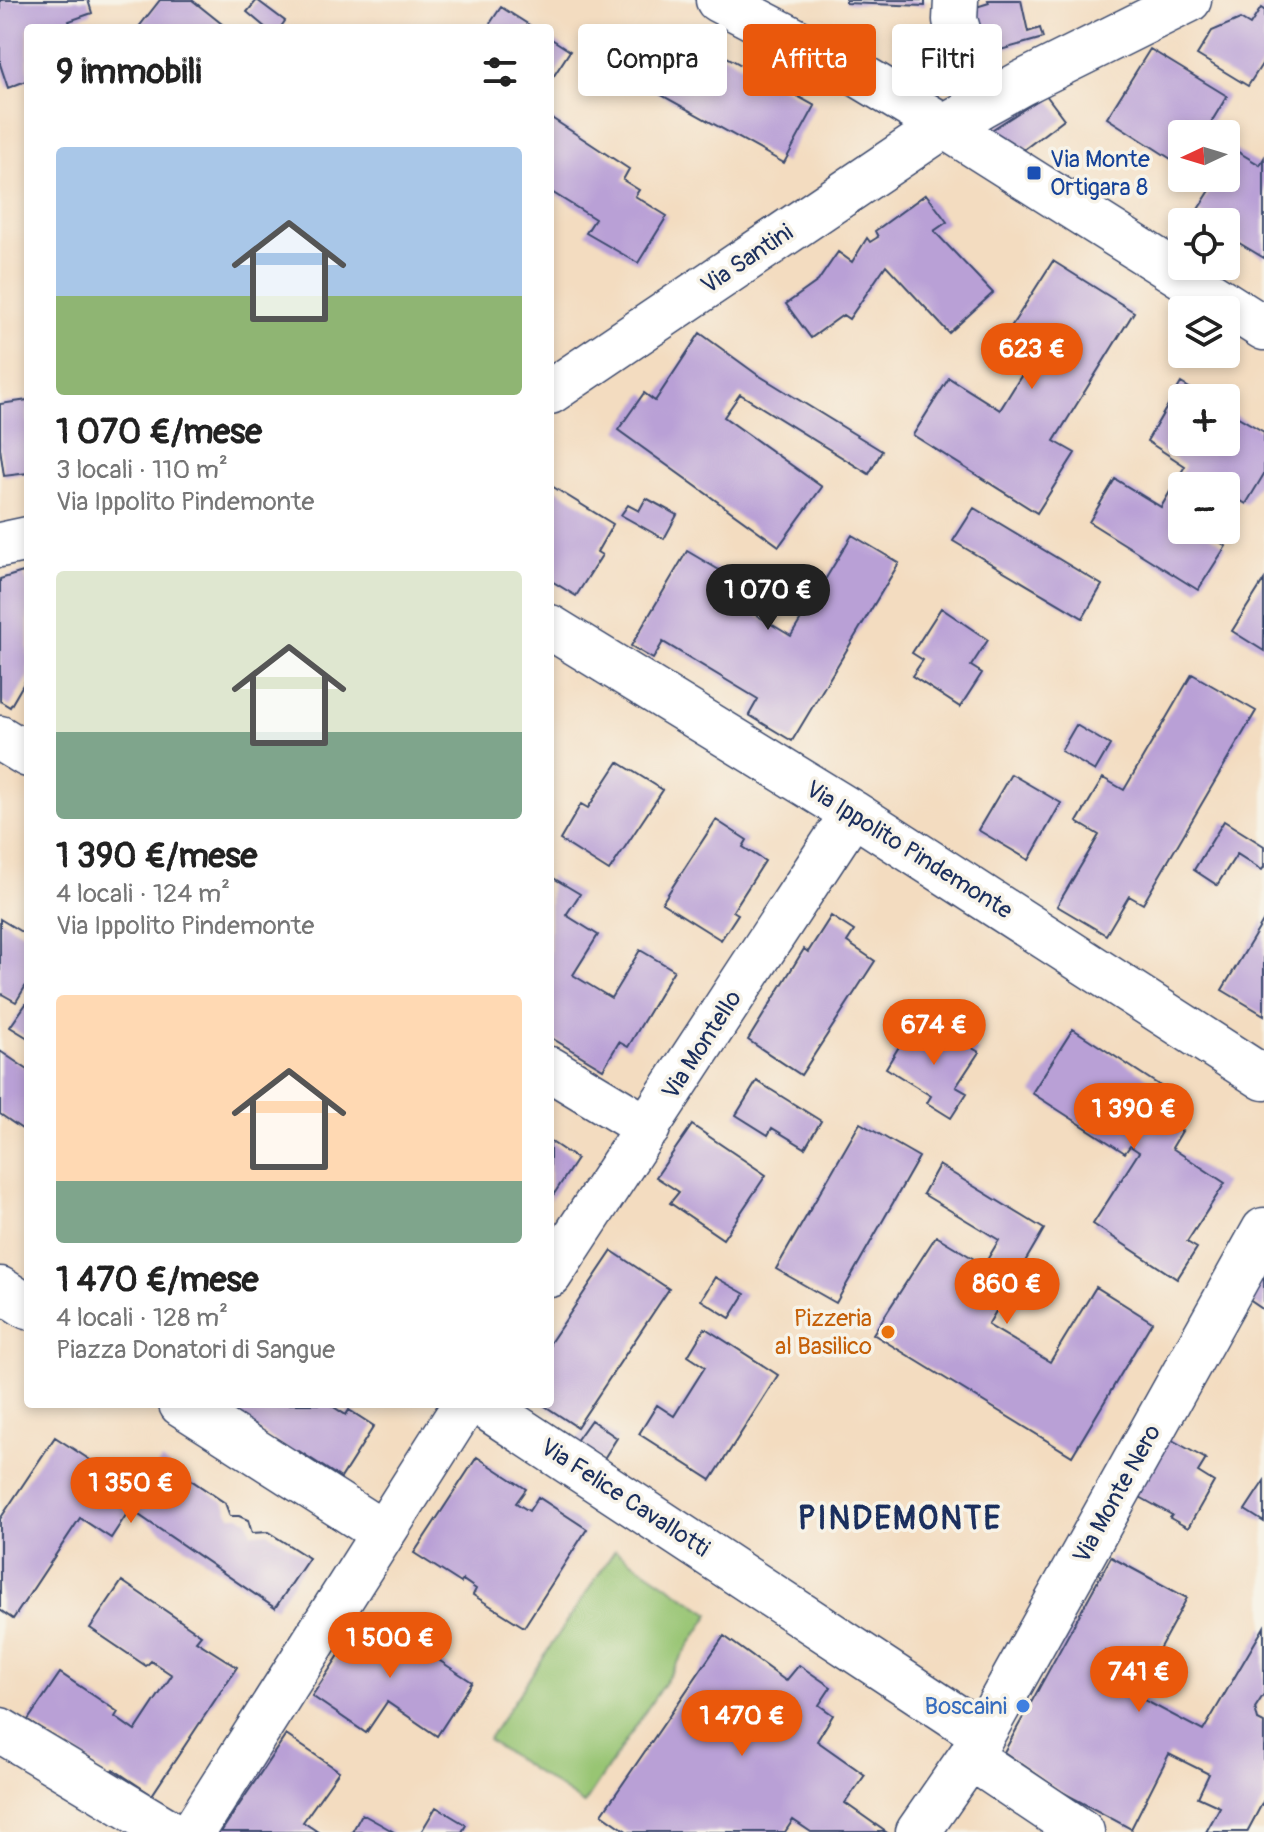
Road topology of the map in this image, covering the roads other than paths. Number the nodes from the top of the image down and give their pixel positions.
1 (718, 0) edge
2 (956, 0) edge
3 (1189, 0) edge
4 (962, 116) junction
5 (1264, 328) edge
6 (554, 389) edge
7 (24, 540) edge
8 (0, 545) edge
9 (554, 629) edge
10 (0, 738) edge
11 (24, 753) edge
12 (853, 813) junction
13 (554, 1071) edge
14 (1264, 1078) edge
15 (648, 1128) junction
16 (1264, 1230) edge
17 (554, 1269) edge
18 (0, 1289) edge
19 (24, 1304) edge
20 (187, 1408) edge
21 (462, 1408) edge
22 (487, 1408) edge
23 (383, 1533) junction
24 (0, 1730) edge
25 (976, 1746) junction
26 (170, 1832) edge
27 (193, 1832) edge
28 (918, 1832) edge
29 (1082, 1832) edge

1 - 4 street
2 - 4 street
3 - 4 street, Via Santini
4 - 5 street
4 - 6 street, Via Santini
7 - 8 street
9 - 12 street, Via Ippolito Pindemonte
10 - 11 street
12 - 14 street, Via Ippolito Pindemonte
12 - 15 street, Via Montello
13 - 15 street
15 - 17 street, Via Montello
16 - 25 street, Via Monte Nero
18 - 19 street
20 - 23 street
21 - 23 street
22 - 25 street, Via Felice Cavallotti
23 - 27 street
24 - 26 street
25 - 28 street, Via Monte Nero
25 - 29 street

